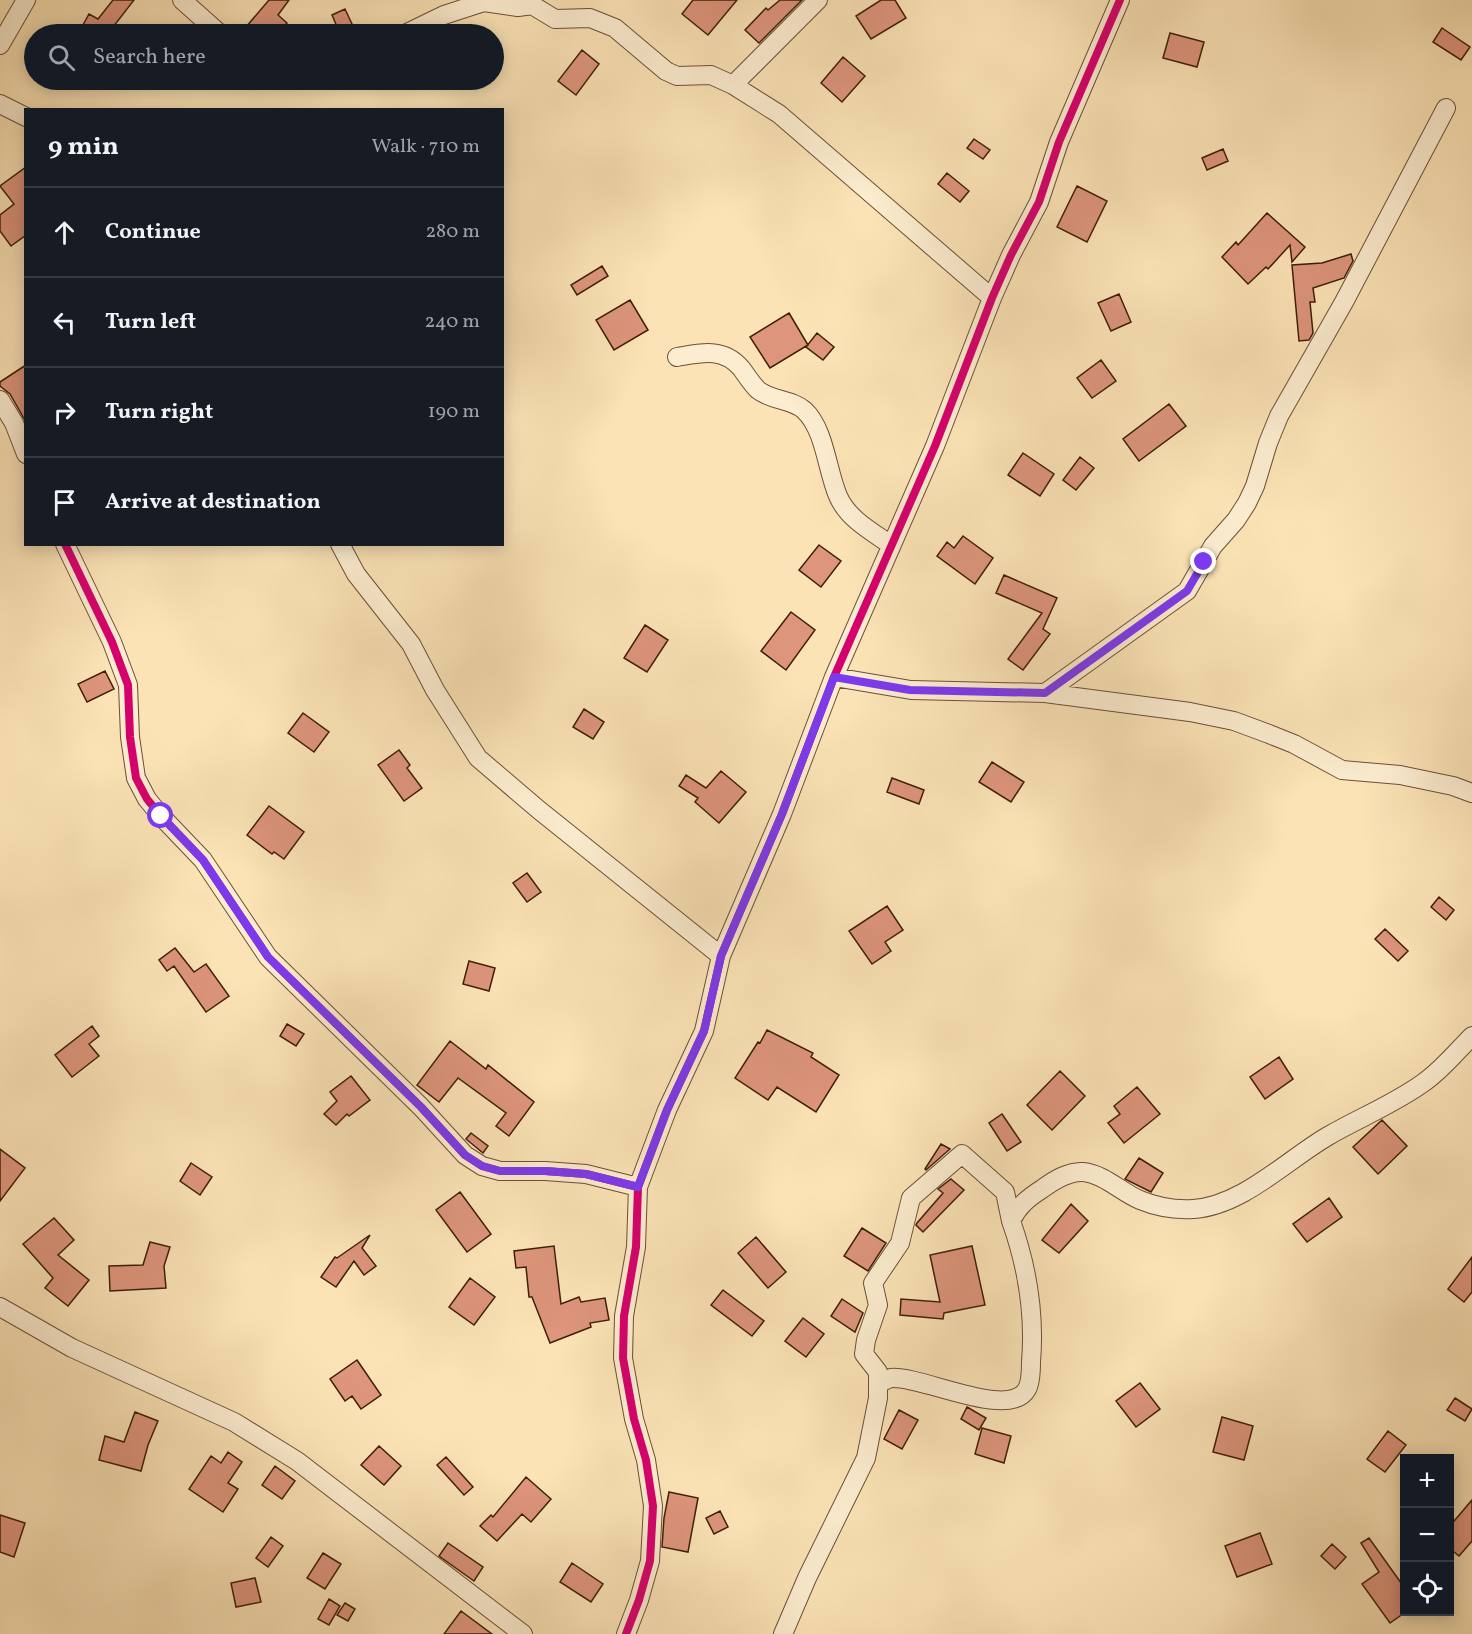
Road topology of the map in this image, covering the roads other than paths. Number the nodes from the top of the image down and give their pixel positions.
1 (26, 0) edge
2 (182, 0) edge
3 (818, 0) edge
4 (1120, 0) edge
5 (485, 1) edge
6 (515, 4) edge
7 (209, 24) edge
8 (426, 24) edge
9 (0, 45) edge
10 (733, 85) junction
11 (0, 104) edge
12 (1446, 108) dead end
13 (24, 116) edge
14 (992, 298) junction
15 (677, 357) dead end
16 (0, 400) edge
17 (24, 449) edge
18 (891, 545) junction
19 (67, 546) edge
20 (341, 546) edge
21 (834, 677) junction
22 (1045, 693) junction
23 (1472, 793) edge
24 (721, 956) junction
25 (1472, 1036) edge
26 (638, 1187) junction
27 (1011, 1221) junction
28 (0, 1307) edge
29 (884, 1381) junction
30 (524, 1634) edge
31 (626, 1634) edge
32 (783, 1634) edge

1 - 9 street
2 - 7 street
3 - 10 street
4 - 14 street
5 - 6 street
5 - 8 street
6 - 10 street
10 - 14 street
11 - 13 street
12 - 22 street
14 - 18 street
15 - 18 street
16 - 17 street
18 - 21 street
19 - 26 street
20 - 24 street
21 - 22 street
21 - 24 street
22 - 23 street
24 - 26 street
25 - 27 street
26 - 31 street
27 - 29 street
27 - 29 street
28 - 30 street
29 - 32 street

